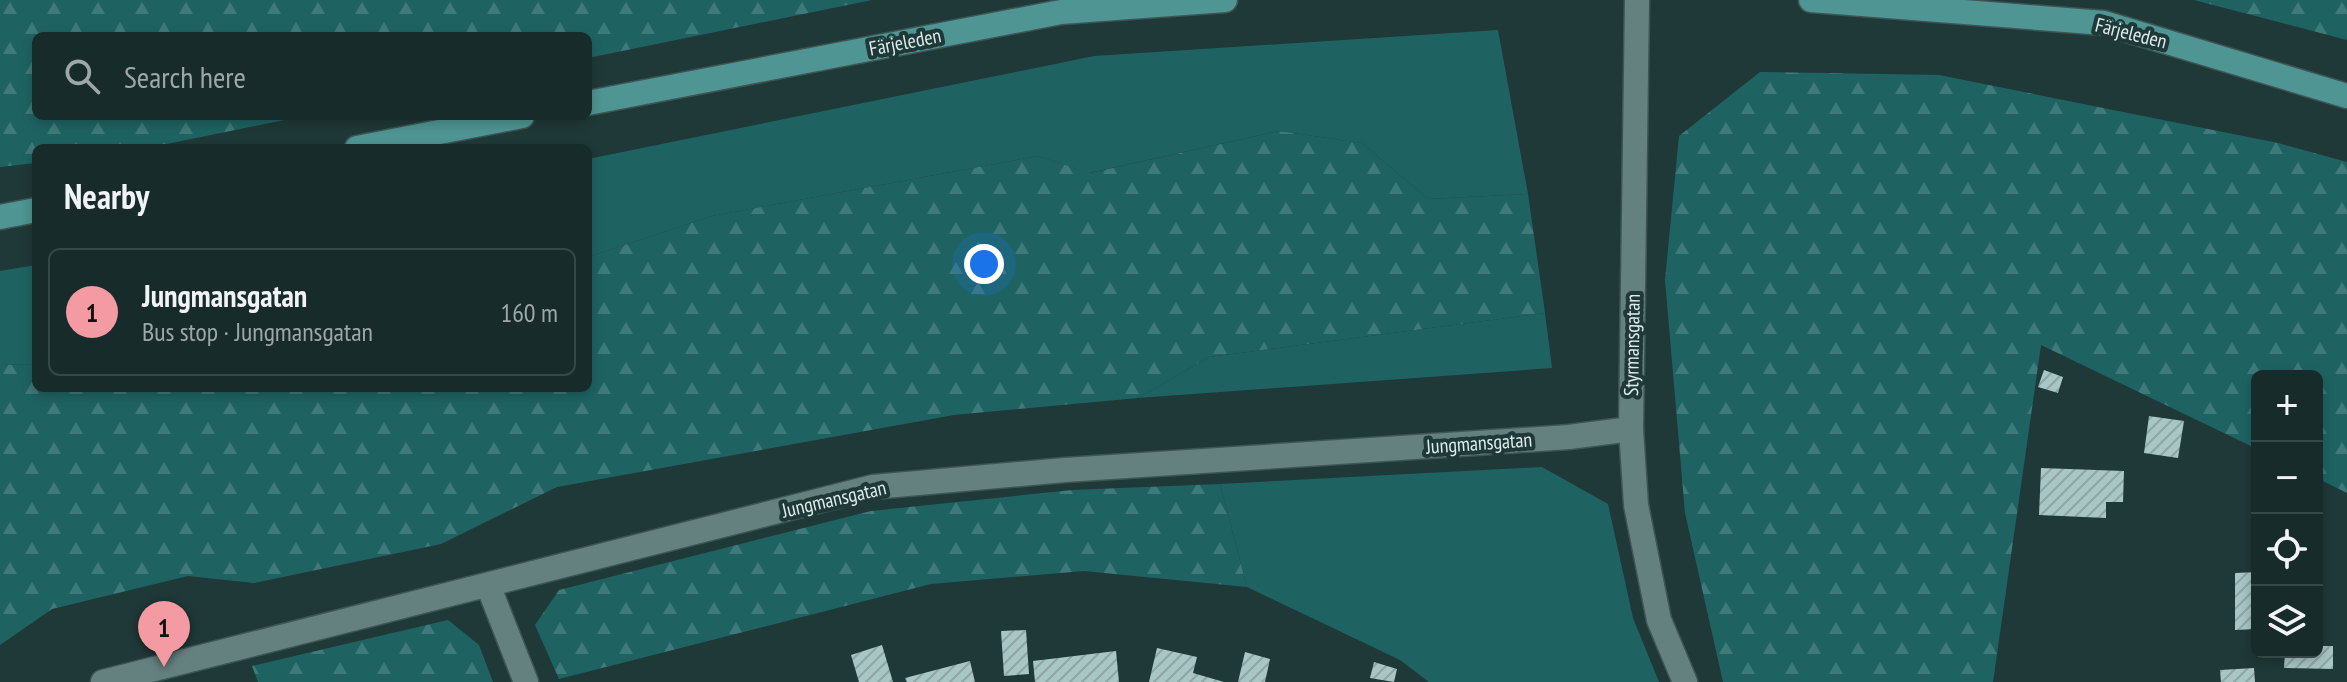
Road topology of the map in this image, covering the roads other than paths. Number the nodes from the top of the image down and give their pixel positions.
1 (1225, 0) edge
2 (1637, 0) edge
3 (1811, 0) edge
4 (2347, 96) edge
5 (592, 102) edge
6 (501, 120) edge
7 (378, 144) edge
8 (32, 211) edge
9 (0, 217) edge
10 (1631, 429) junction
11 (488, 585) junction
12 (103, 682) edge
13 (526, 682) edge
14 (1685, 682) edge

1 - 5 main road, Färjeleden
2 - 10 street, Styrmansgatan
3 - 4 main road, Färjeleden
6 - 7 main road
8 - 9 main road
10 - 11 street, Jungmansgatan
10 - 14 street, Styrmansgatan
11 - 12 street, Jungmansgatan
11 - 13 street

